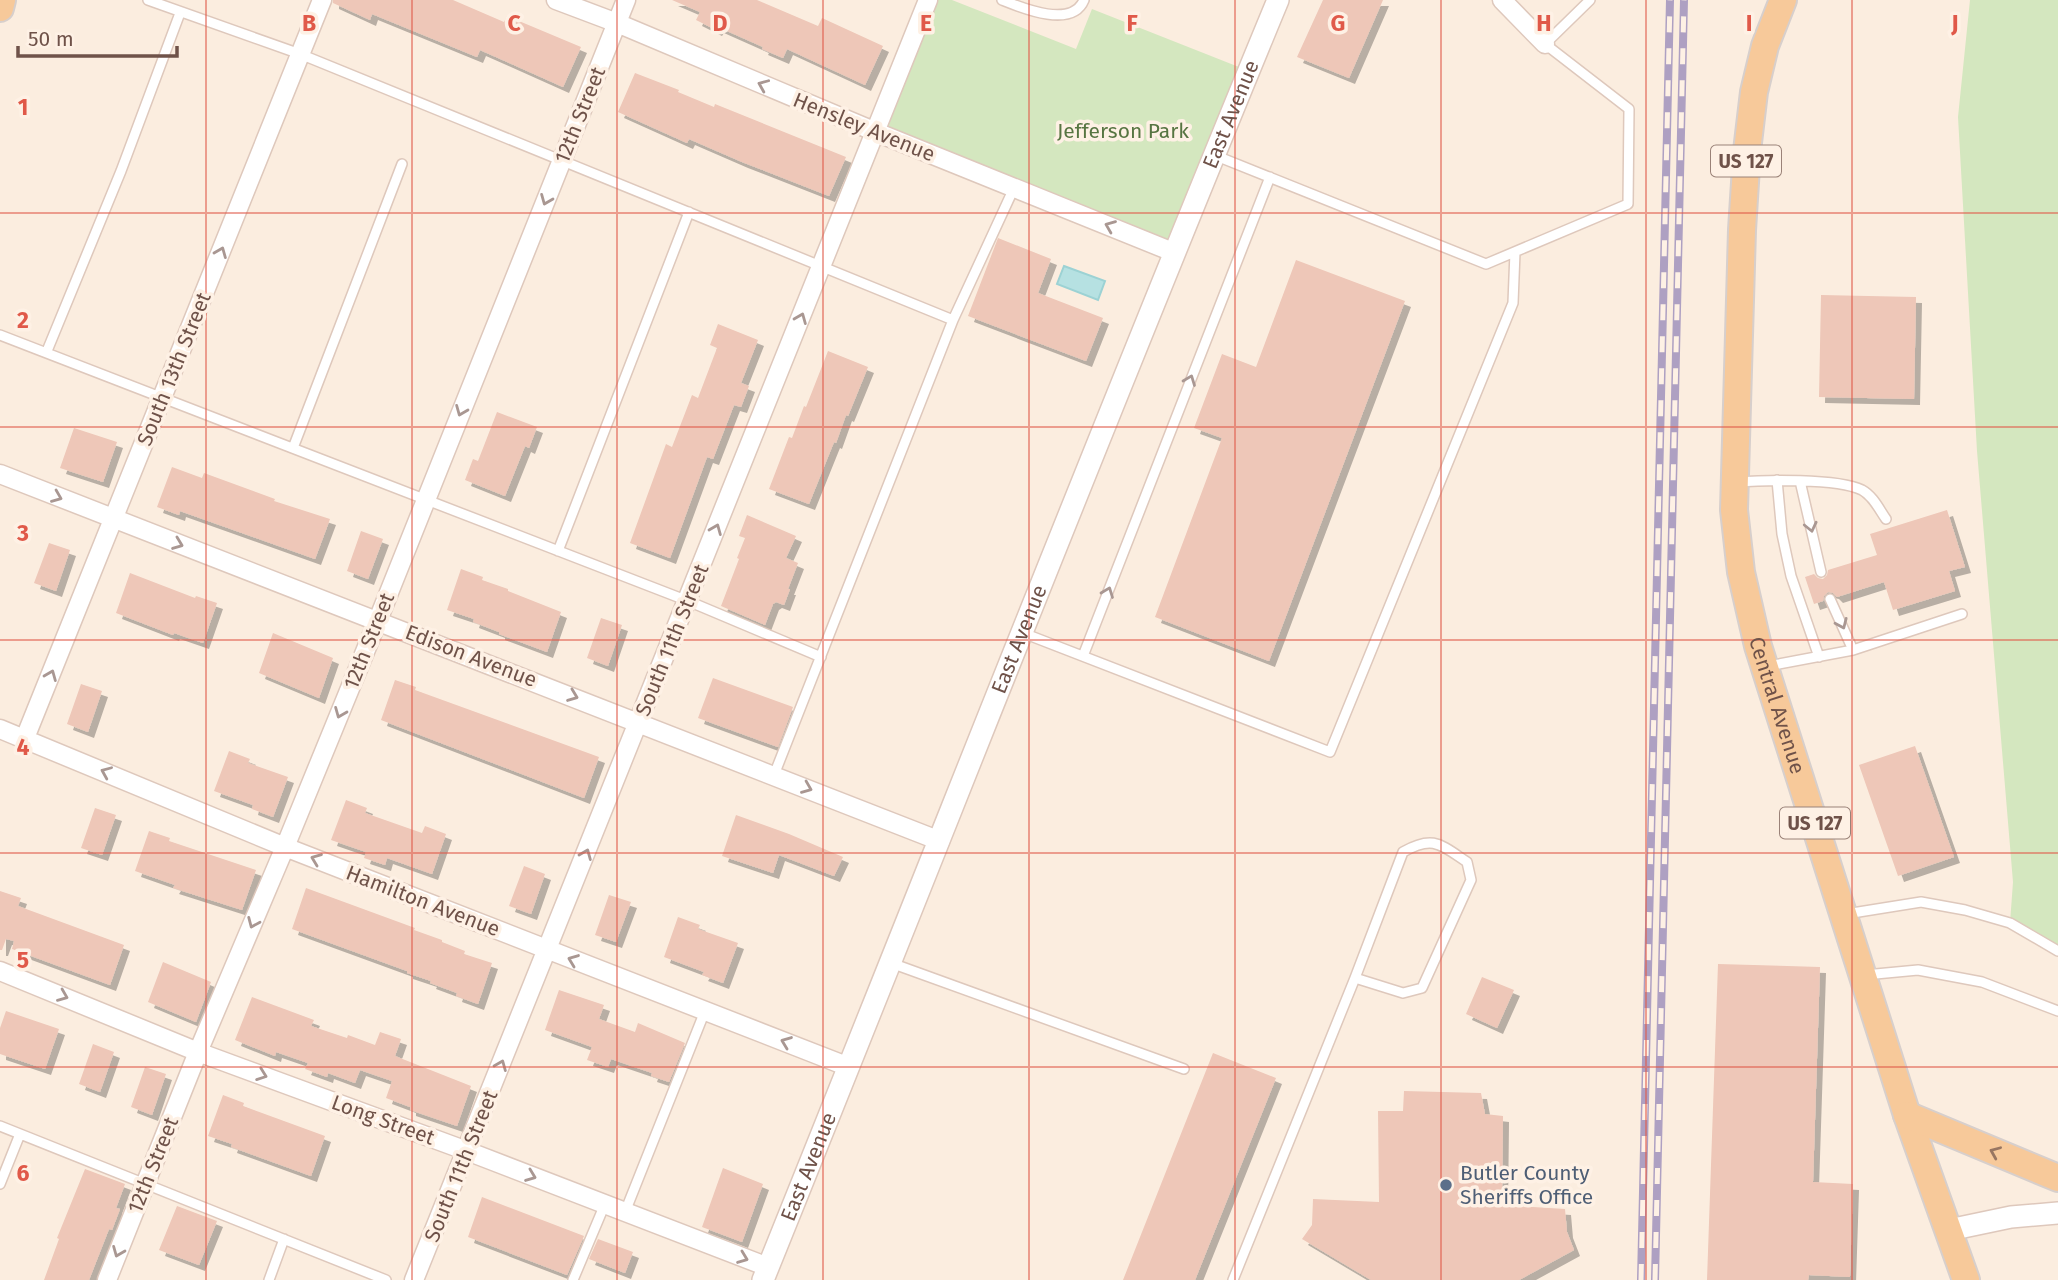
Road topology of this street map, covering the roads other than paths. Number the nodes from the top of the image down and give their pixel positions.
1 (2, 0) edge
2 (148, 0) edge
3 (322, 0) edge
4 (556, 0) edge
5 (626, 0) edge
6 (928, 0) edge
7 (1002, 0) edge
8 (1084, 0) edge
9 (1278, 0) edge
10 (1503, 0) edge
11 (1590, 0) edge
12 (1783, 0) edge
13 (0, 8) edge
14 (180, 13) junction
15 (617, 23) junction
16 (1545, 44) junction
17 (300, 54) junction
18 (876, 132) junction
19 (1214, 155) junction
20 (562, 159) junction
21 (402, 164) dead end
22 (1270, 177) junction
23 (1014, 188) junction
24 (690, 212) junction
25 (1173, 252) junction
26 (1515, 252) junction
27 (822, 266) junction
28 (953, 320) junction
29 (0, 335) edge
30 (47, 351) junction
31 (163, 397) junction
32 (293, 448) junction
33 (0, 474) edge
34 (1777, 480) junction
35 (1800, 481) junction
36 (1734, 482) junction
37 (425, 501) junction
38 (1886, 519) dead end
39 (114, 520) junction
40 (558, 551) junction
41 (1821, 572) dead end
42 (1830, 599) dead end
43 (688, 601) junction
44 (1962, 614) dead end
45 (378, 620) junction
46 (1023, 633) junction
47 (1853, 650) junction
48 (1083, 656) junction
49 (821, 657) junction
50 (1819, 657) junction
51 (1765, 667) junction
52 (639, 722) junction
53 (0, 729) edge
54 (25, 738) junction
55 (774, 775) junction
56 (940, 841) junction
57 (285, 847) junction
58 (1844, 914) junction
59 (547, 950) junction
60 (2058, 951) edge
61 (891, 963) junction
62 (0, 971) edge
63 (1863, 975) junction
64 (1355, 978) junction
65 (705, 1011) junction
66 (2058, 1011) edge
67 (198, 1052) junction
68 (849, 1067) junction
69 (1184, 1069) dead end
70 (1907, 1115) junction
71 (0, 1126) edge
72 (20, 1134) junction
73 (467, 1151) junction
74 (2058, 1178) edge
75 (0, 1184) edge
76 (145, 1184) junction
77 (605, 1204) junction
78 (625, 1212) junction
79 (2058, 1213) edge
80 (1949, 1230) junction
81 (284, 1239) junction
82 (765, 1274) edge
83 (107, 1280) edge
84 (269, 1280) edge
85 (386, 1280) edge
86 (414, 1280) edge
87 (573, 1280) edge
88 (1233, 1280) edge
89 (1966, 1280) edge

1 - 13 main road
2 - 14 lane
3 - 17 street, South 13th Street
4 - 15 street, Hensley Avenue
5 - 15 street, 12th Street
6 - 18 street, South 11th Street
7 - 8 lane
9 - 19 street, East Avenue
10 - 16 street
11 - 16 lane
12 - 36 main road, Central Avenue / US 127
14 - 17 lane
14 - 30 lane
18 -> 15 street, Hensley Avenue
15 - 20 street, 12th Street
16 - 26 lane
17 - 20 lane
31 -> 17 street, South 13th Street
18 - 23 street, Hensley Avenue
18 - 27 street, South 11th Street
19 - 22 lane
19 - 25 street, East Avenue
20 - 24 lane
20 -> 37 street, 12th Street
21 - 32 lane
22 - 26 lane
48 -> 22 lane
25 -> 23 street, Hensley Avenue
23 - 28 lane
24 - 27 lane
24 - 40 lane
25 - 46 street, East Avenue
26 - 48 lane
27 - 28 lane
43 -> 27 street, South 11th Street
28 - 49 lane
29 - 30 lane
30 - 31 lane
31 - 32 lane
31 - 39 street, South 13th Street
32 - 37 lane
33 -> 39 street, Edison Avenue
34 - 35 lane
34 - 36 lane
34 - 50 lane
35 - 38 lane
35 -> 41 lane
36 - 51 main road, Central Avenue / US 127
37 - 40 lane
37 - 45 street, 12th Street
39 -> 45 street, Edison Avenue
54 -> 39 street, South 13th Street
40 - 43 lane
42 -> 47 lane
43 - 49 lane
43 - 52 street, South 11th Street
44 - 47 lane
45 -> 52 street, Edison Avenue
45 -> 57 street, 12th Street
46 - 48 lane
46 - 56 street, East Avenue
47 - 50 lane
49 - 55 lane
50 - 51 lane
51 - 58 main road, Central Avenue / US 127
52 - 55 street, Edison Avenue
59 -> 52 street, South 11th Street
53 - 54 street, Hamilton Avenue
57 -> 54 street, Hamilton Avenue
55 -> 56 street, Edison Avenue
56 - 61 street, East Avenue
59 -> 57 street, Hamilton Avenue
57 -> 67 street, 12th Street
58 - 60 lane
58 - 63 main road, Central Avenue / US 127
65 -> 59 street, Hamilton Avenue
73 -> 59 street, South 11th Street
61 - 68 street, East Avenue
61 - 69 lane
62 -> 67 street, Long Street
63 - 66 lane
63 - 70 main road, Central Avenue / US 127
64 - 64 lane
64 - 88 lane
68 -> 65 street, Hamilton Avenue
65 - 78 lane
67 -> 73 street, Long Street
67 - 76 street, 12th Street
68 - 82 street, East Avenue
74 -> 70 main road
70 - 80 main road, Central Avenue / US 127
71 - 72 lane
72 - 75 lane
72 - 76 lane
73 -> 77 street, Long Street
73 - 86 street, South 11th Street
76 - 81 lane
76 -> 83 street, 12th Street
77 - 78 street, Long Street
77 - 87 lane
78 -> 82 street, Long Street
79 - 80 street
80 - 89 main road, Central Avenue / US 127
81 - 84 lane
81 - 85 lane

